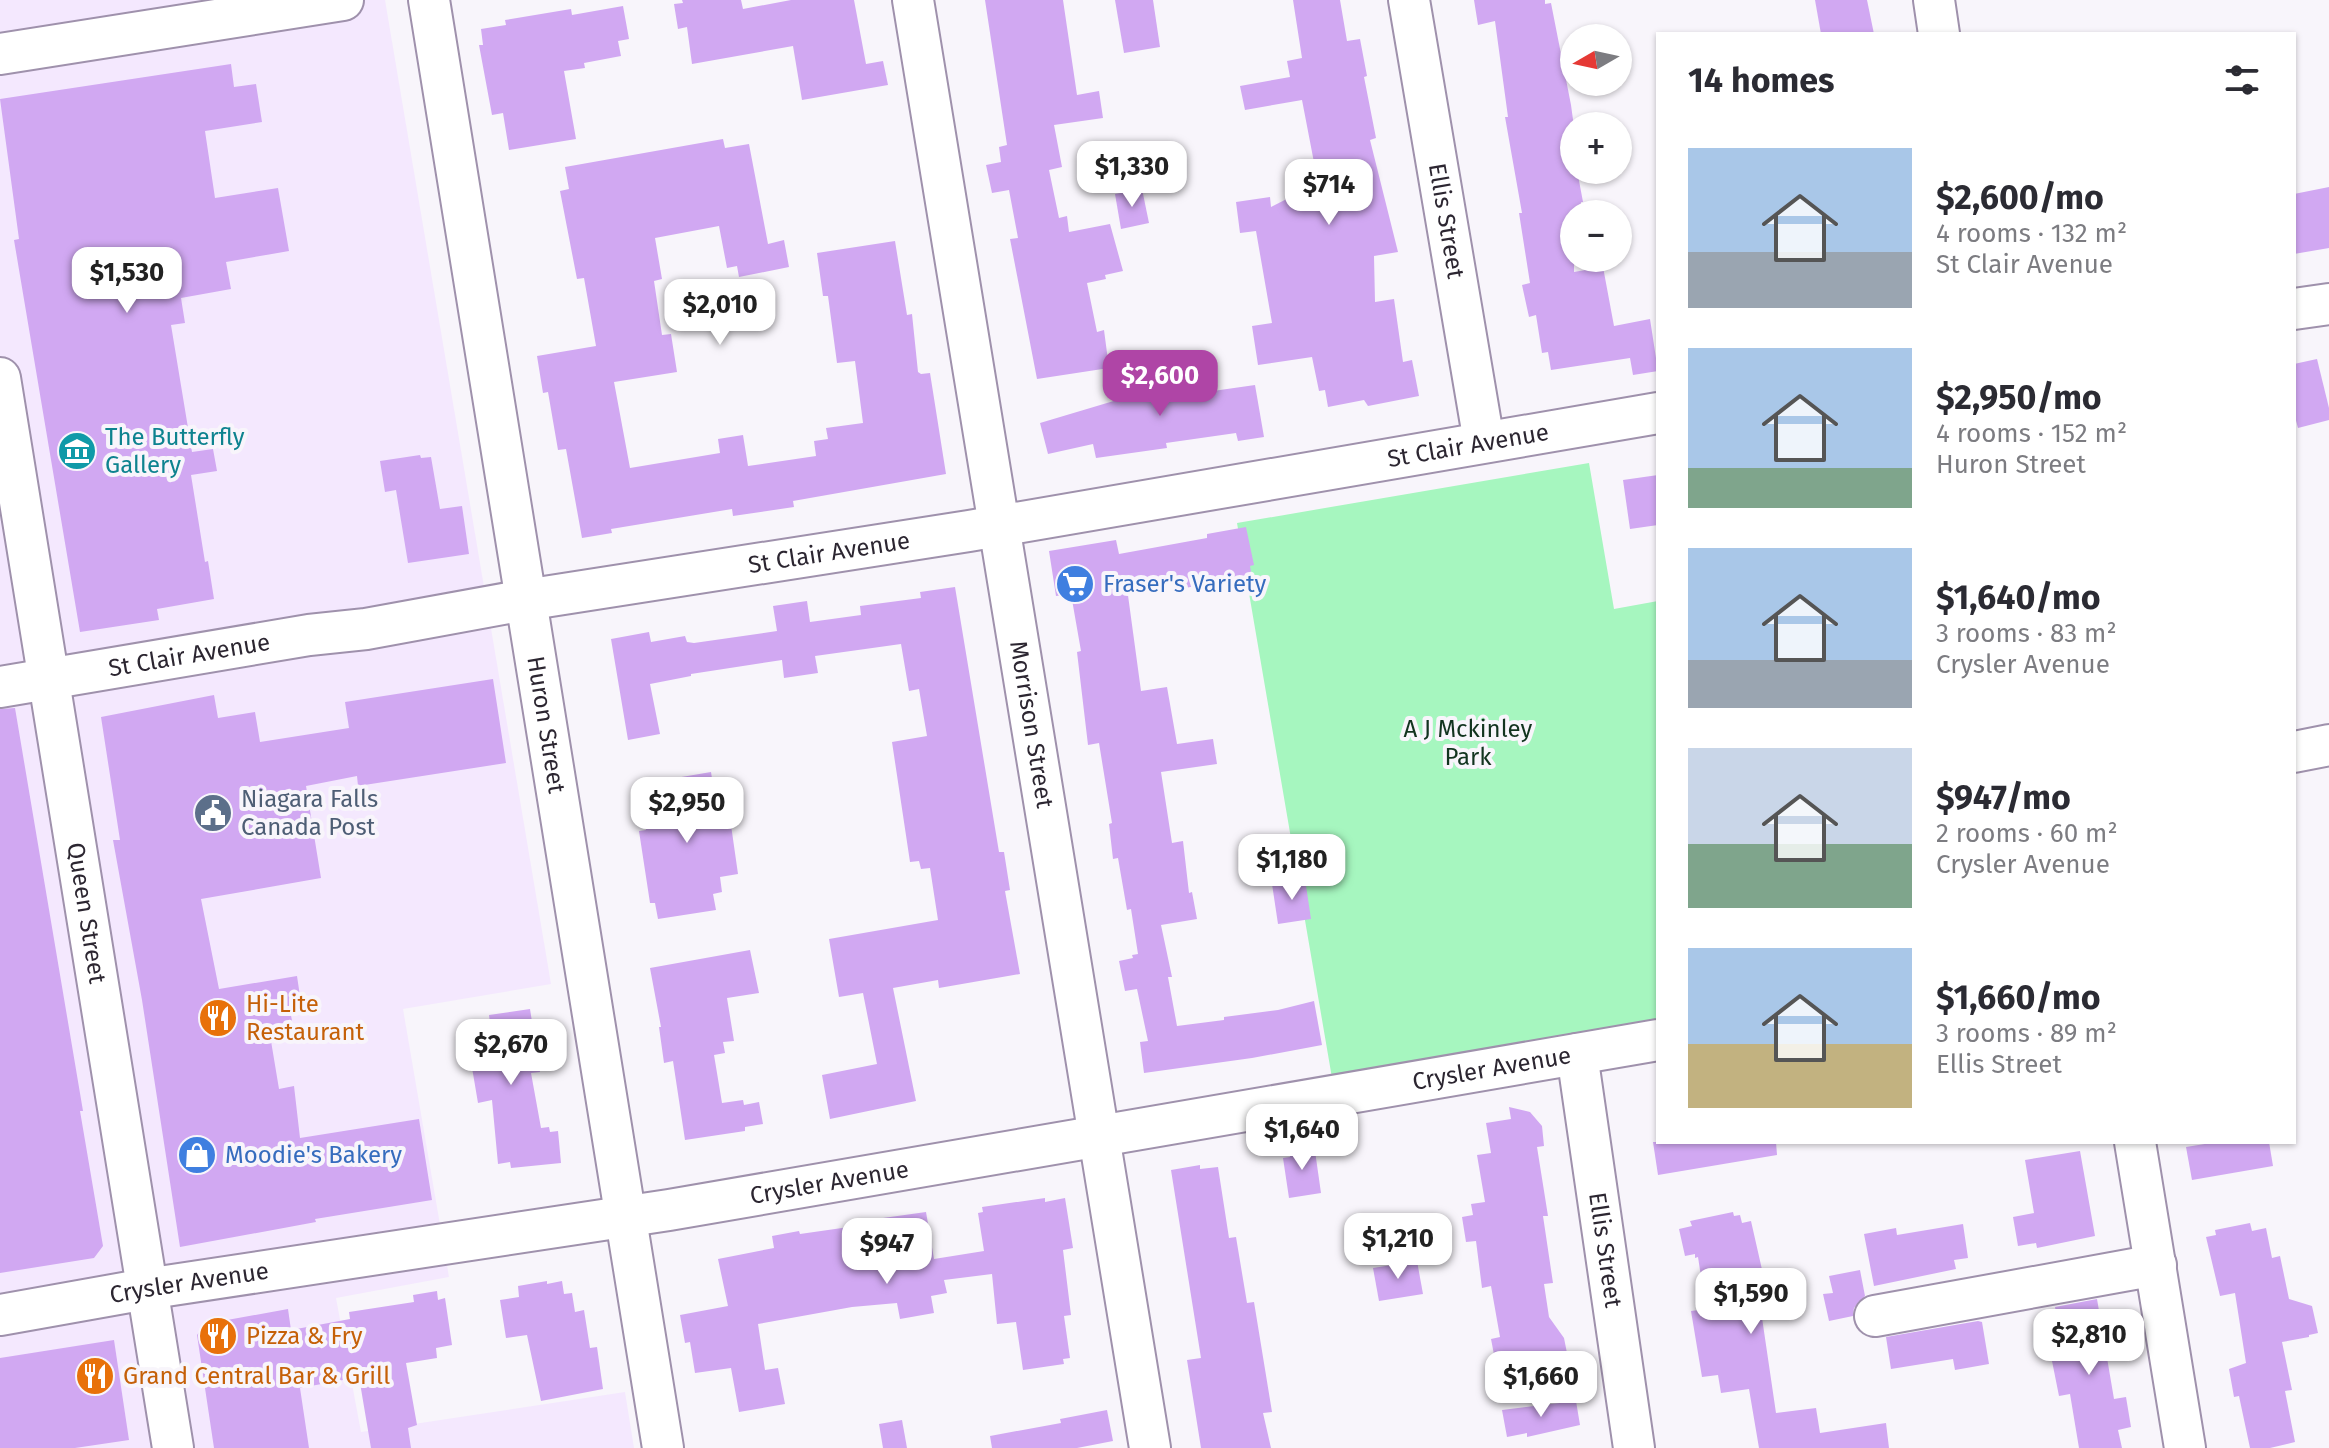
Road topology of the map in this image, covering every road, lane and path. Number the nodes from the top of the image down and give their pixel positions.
1 (343, 0) edge
2 (429, 0) edge
3 (913, 0) edge
4 (1409, 0) edge
5 (1934, 0) edge
6 (1939, 32) edge
7 (0, 54) edge
8 (2329, 304) edge
9 (2296, 309) edge
10 (0, 378) edge
11 (1656, 413) edge
12 (1484, 442) junction
13 (998, 525) junction
14 (525, 600) junction
15 (50, 679) junction
16 (0, 687) edge
17 (2329, 745) edge
18 (2296, 752) edge
19 (1656, 1040) edge
20 (1577, 1054) junction
21 (1100, 1135) junction
22 (2135, 1144) edge
23 (627, 1217) junction
24 (2156, 1265) junction
25 (146, 1289) junction
26 (0, 1315) edge
27 (1875, 1316) dead end
28 (173, 1448) edge
29 (663, 1448) edge
30 (1150, 1448) edge
31 (1634, 1448) edge
32 (2185, 1448) edge

1 - 7 street
2 - 14 street, Huron Street
3 - 13 street, Morrison Street
4 - 12 street, Ellis Street
5 - 6 street
8 - 9 street
10 - 15 street, Queen Street
11 - 12 street, St Clair Avenue
12 - 13 street, St Clair Avenue
13 - 14 street, St Clair Avenue
13 - 21 street, Morrison Street
14 - 15 street, St Clair Avenue
14 - 23 street, Huron Street
15 - 16 street, St Clair Avenue
15 - 25 street, Queen Street
17 - 18 street
19 - 20 street, Crysler Avenue
20 - 21 street, Crysler Avenue
20 - 31 street, Ellis Street
21 - 23 street, Crysler Avenue
21 - 30 street, Morrison Street
22 - 24 street
23 - 25 street, Crysler Avenue
23 - 29 street, Huron Street
24 - 27 street
24 - 32 street
25 - 26 street, Crysler Avenue
25 - 28 street, Queen Street

